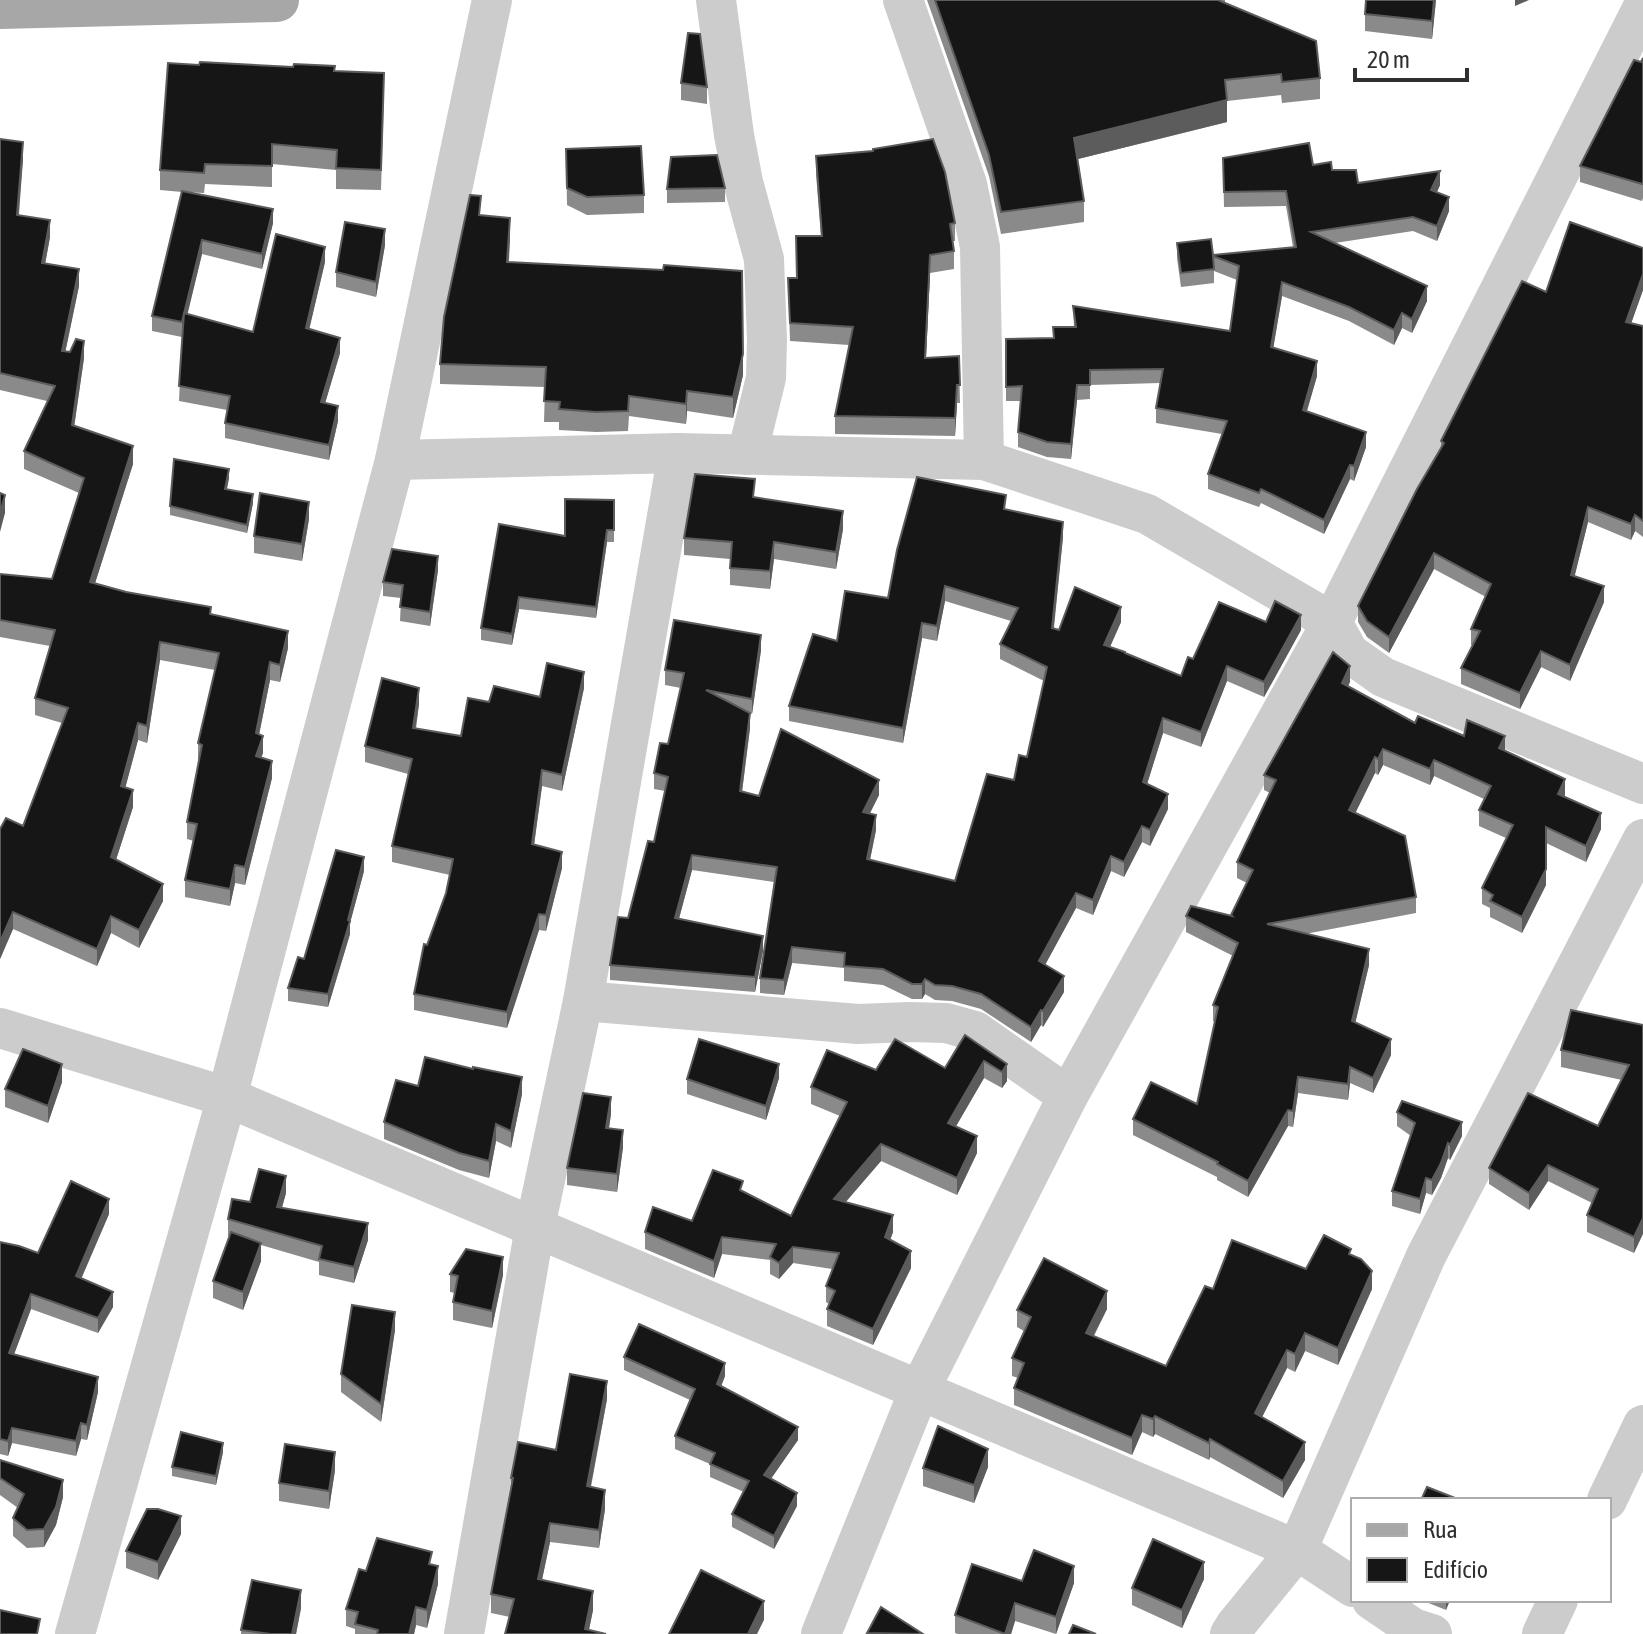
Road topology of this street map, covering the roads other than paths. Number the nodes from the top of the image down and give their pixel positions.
1 (277, 0) edge
2 (492, 0) edge
3 (716, 0) edge
4 (903, 0) edge
5 (187, 1) edge
6 (0, 7) edge
7 (1643, 7) edge
8 (678, 453) junction
9 (747, 455) junction
10 (395, 460) junction
11 (984, 460) junction
12 (1332, 622) junction
13 (1643, 784) edge
14 (1643, 839) edge
15 (583, 1001) junction
16 (0, 1028) edge
17 (1068, 1096) junction
18 (227, 1097) junction
19 (535, 1227) junction
20 (919, 1391) junction
21 (1643, 1425) edge
22 (1608, 1498) edge
23 (1297, 1550) junction
24 (1351, 1586) edge
25 (1375, 1602) edge
26 (1557, 1602) edge
27 (75, 1634) edge
28 (464, 1634) edge
29 (821, 1634) edge
30 (1230, 1634) edge
31 (1432, 1634) edge
32 (1542, 1634) edge

1 - 5 main road
2 - 10 street
3 - 9 street
4 - 11 street
5 - 6 main road
7 - 12 street
8 - 9 street
8 - 10 street
8 - 15 street
9 - 11 street
10 - 18 street
11 - 12 street
12 - 13 street
12 - 17 street
14 - 23 street
15 - 17 street
15 - 19 street
16 - 18 street
17 - 20 street
18 - 19 street
18 - 27 street
19 - 20 street
19 - 28 street
20 - 23 street
20 - 29 street
21 - 22 street
23 - 24 street
23 - 30 street
25 - 31 street
26 - 32 street

